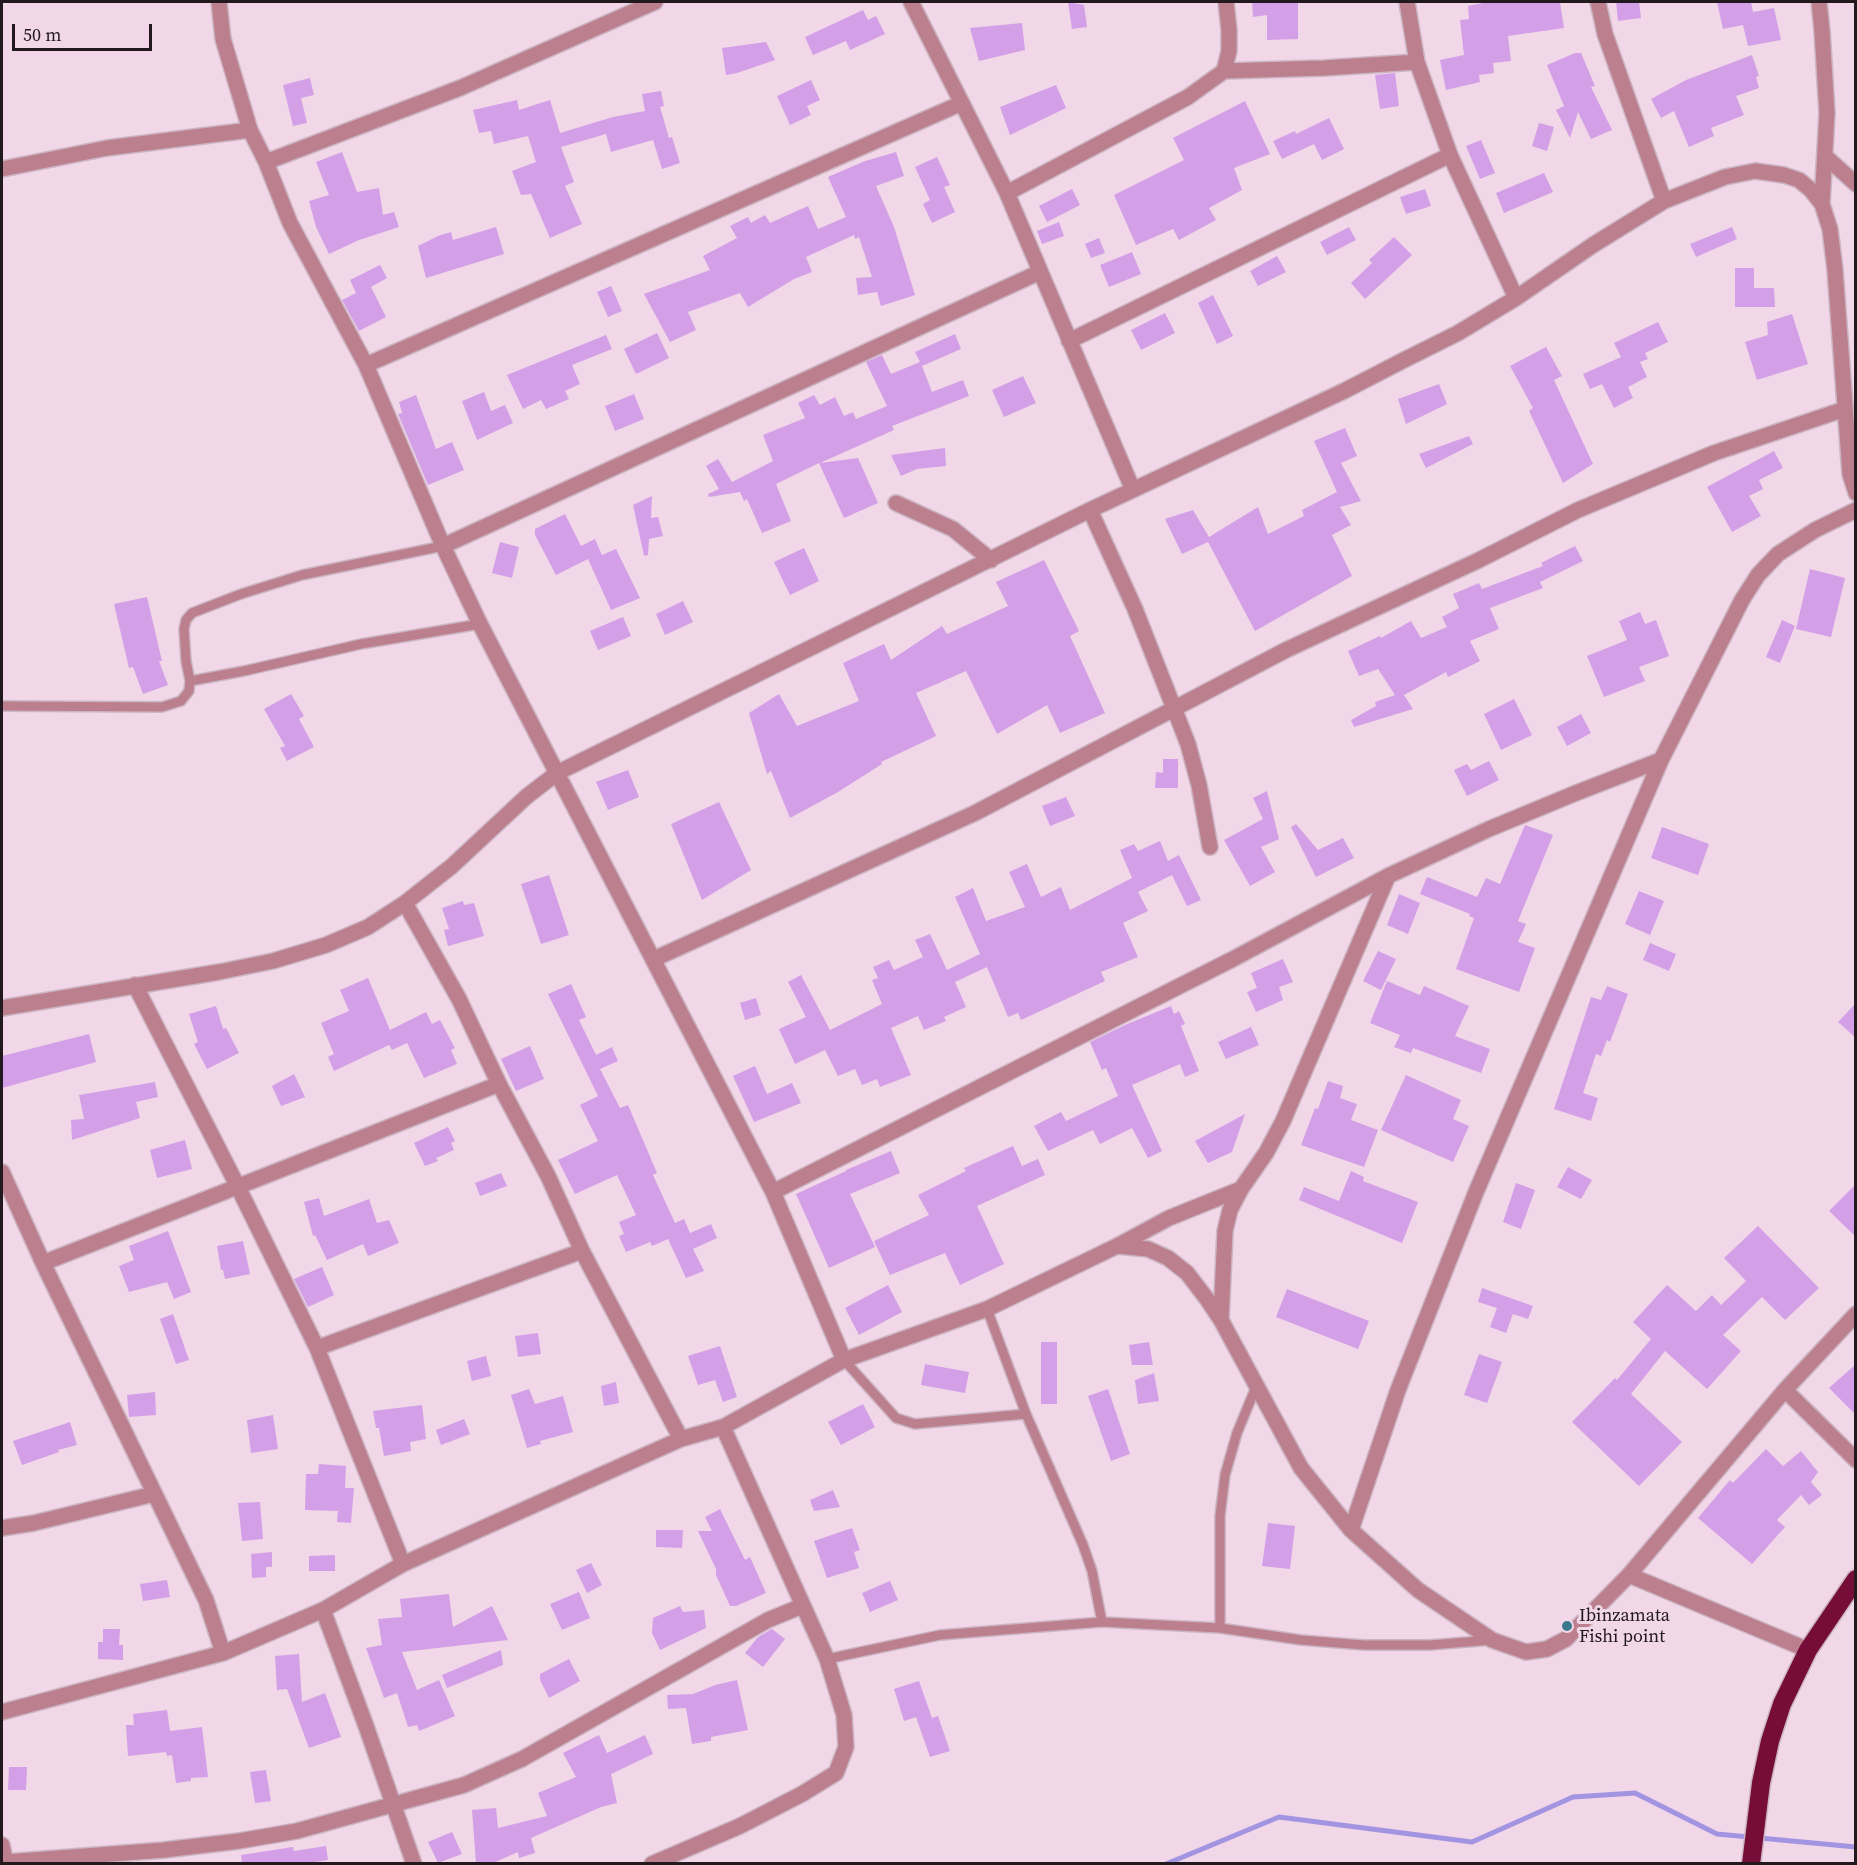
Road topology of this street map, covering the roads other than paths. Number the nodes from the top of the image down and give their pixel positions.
1 (219, 2) edge
2 (655, 2) edge
3 (911, 2) edge
4 (1226, 2) edge
5 (1407, 2) edge
6 (1598, 2) edge
7 (1819, 2) edge
8 (1417, 62) junction
9 (1224, 71) junction
10 (962, 103) junction
11 (250, 130) junction
12 (1450, 155) junction
13 (1826, 157) junction
14 (266, 162) junction
15 (2, 168) edge
16 (1856, 184) edge
17 (1006, 193) junction
18 (1664, 201) junction
19 (1822, 204) junction
20 (1040, 272) junction
21 (1516, 298) junction
22 (1069, 341) junction
23 (366, 365) junction
24 (1845, 409) junction
25 (1133, 490) junction
26 (1856, 493) edge
27 (896, 503) dead end
28 (1090, 510) junction
29 (1856, 510) edge
30 (443, 546) junction
31 (991, 560) junction
32 (480, 624) junction
33 (190, 681) junction
34 (2, 706) edge
35 (1174, 708) junction
36 (1661, 760) junction
37 (557, 773) junction
38 (1210, 847) dead end
39 (1388, 876) junction
40 (405, 903) junction
41 (654, 959) junction
42 (135, 985) junction
43 (2, 1008) edge
44 (499, 1084) junction
45 (2, 1172) edge
46 (238, 1187) junction
47 (1241, 1189) junction
48 (773, 1192) junction
49 (1117, 1246) junction
50 (582, 1251) junction
51 (43, 1263) junction
52 (987, 1309) junction
53 (1856, 1314) edge
54 (1221, 1320) junction
55 (317, 1348) junction
56 (844, 1360) junction
57 (1256, 1387) junction
58 (1785, 1390) junction
59 (1026, 1414) junction
60 (723, 1427) junction
61 (681, 1439) junction
62 (1856, 1460) edge
63 (154, 1494) junction
64 (2, 1528) edge
65 (1351, 1530) junction
66 (403, 1564) junction
67 (1629, 1575) junction
68 (1856, 1579) edge
69 (802, 1606) junction
70 (323, 1610) junction
71 (1102, 1622) junction
72 (1220, 1628) junction
73 (1492, 1640) junction
74 (1808, 1650) junction
75 (223, 1653) junction
76 (827, 1659) junction
77 (2, 1712) edge
78 (392, 1806) junction
79 (2, 1845) edge
80 (6, 1863) edge
81 (414, 1863) edge
82 (652, 1863) edge
83 (1751, 1863) edge

1 - 11 street
2 - 14 street
3 - 10 street
4 - 9 street
5 - 8 street
6 - 18 street
7 - 13 street
8 - 9 street
8 - 12 street
9 - 17 street
10 - 17 street
10 - 23 street
11 - 14 street
11 - 15 street
12 - 21 street
12 - 22 street
13 - 16 street
13 - 19 street
14 - 23 street
17 - 20 street
18 - 19 street
18 - 21 street
19 - 24 street
20 - 22 street
20 - 30 street
21 - 25 street
22 - 25 street
23 - 30 street
24 - 26 street
24 - 35 street
25 - 28 street
27 - 31 street
28 - 31 street
28 - 35 street
29 - 36 street
30 - 32 street
30 - 33 lane
31 - 37 street
32 - 33 lane
32 - 37 street
33 - 34 lane
35 - 38 street
35 - 41 street
36 - 39 street
36 - 65 street
37 - 40 street
37 - 41 street
39 - 47 street
39 - 48 street
40 - 42 street
40 - 44 street
41 - 48 street
42 - 43 street
42 - 46 street
44 - 46 street
44 - 50 street
45 - 51 street
46 - 51 street
46 - 55 street
47 - 49 street
47 - 54 street
48 - 56 street
49 - 52 street
49 - 54 street
50 - 55 street
50 - 61 street
51 - 63 street
52 - 56 street
52 - 59 lane
53 - 58 street
54 - 57 street
55 - 66 street
56 - 59 lane
56 - 60 street
57 - 65 street
57 - 72 lane
58 - 62 street
58 - 67 street
59 - 71 lane
60 - 61 street
60 - 69 street
61 - 66 street
63 - 64 street
63 - 75 street
65 - 73 street
66 - 70 street
67 - 73 street
67 - 74 street
68 - 74 highway
69 - 76 street
69 - 78 street
70 - 75 street
70 - 78 street
71 - 72 lane
71 - 76 lane
72 - 73 lane
74 - 83 highway
75 - 77 street
76 - 82 street
78 - 80 street
78 - 81 street
79 - 80 street

